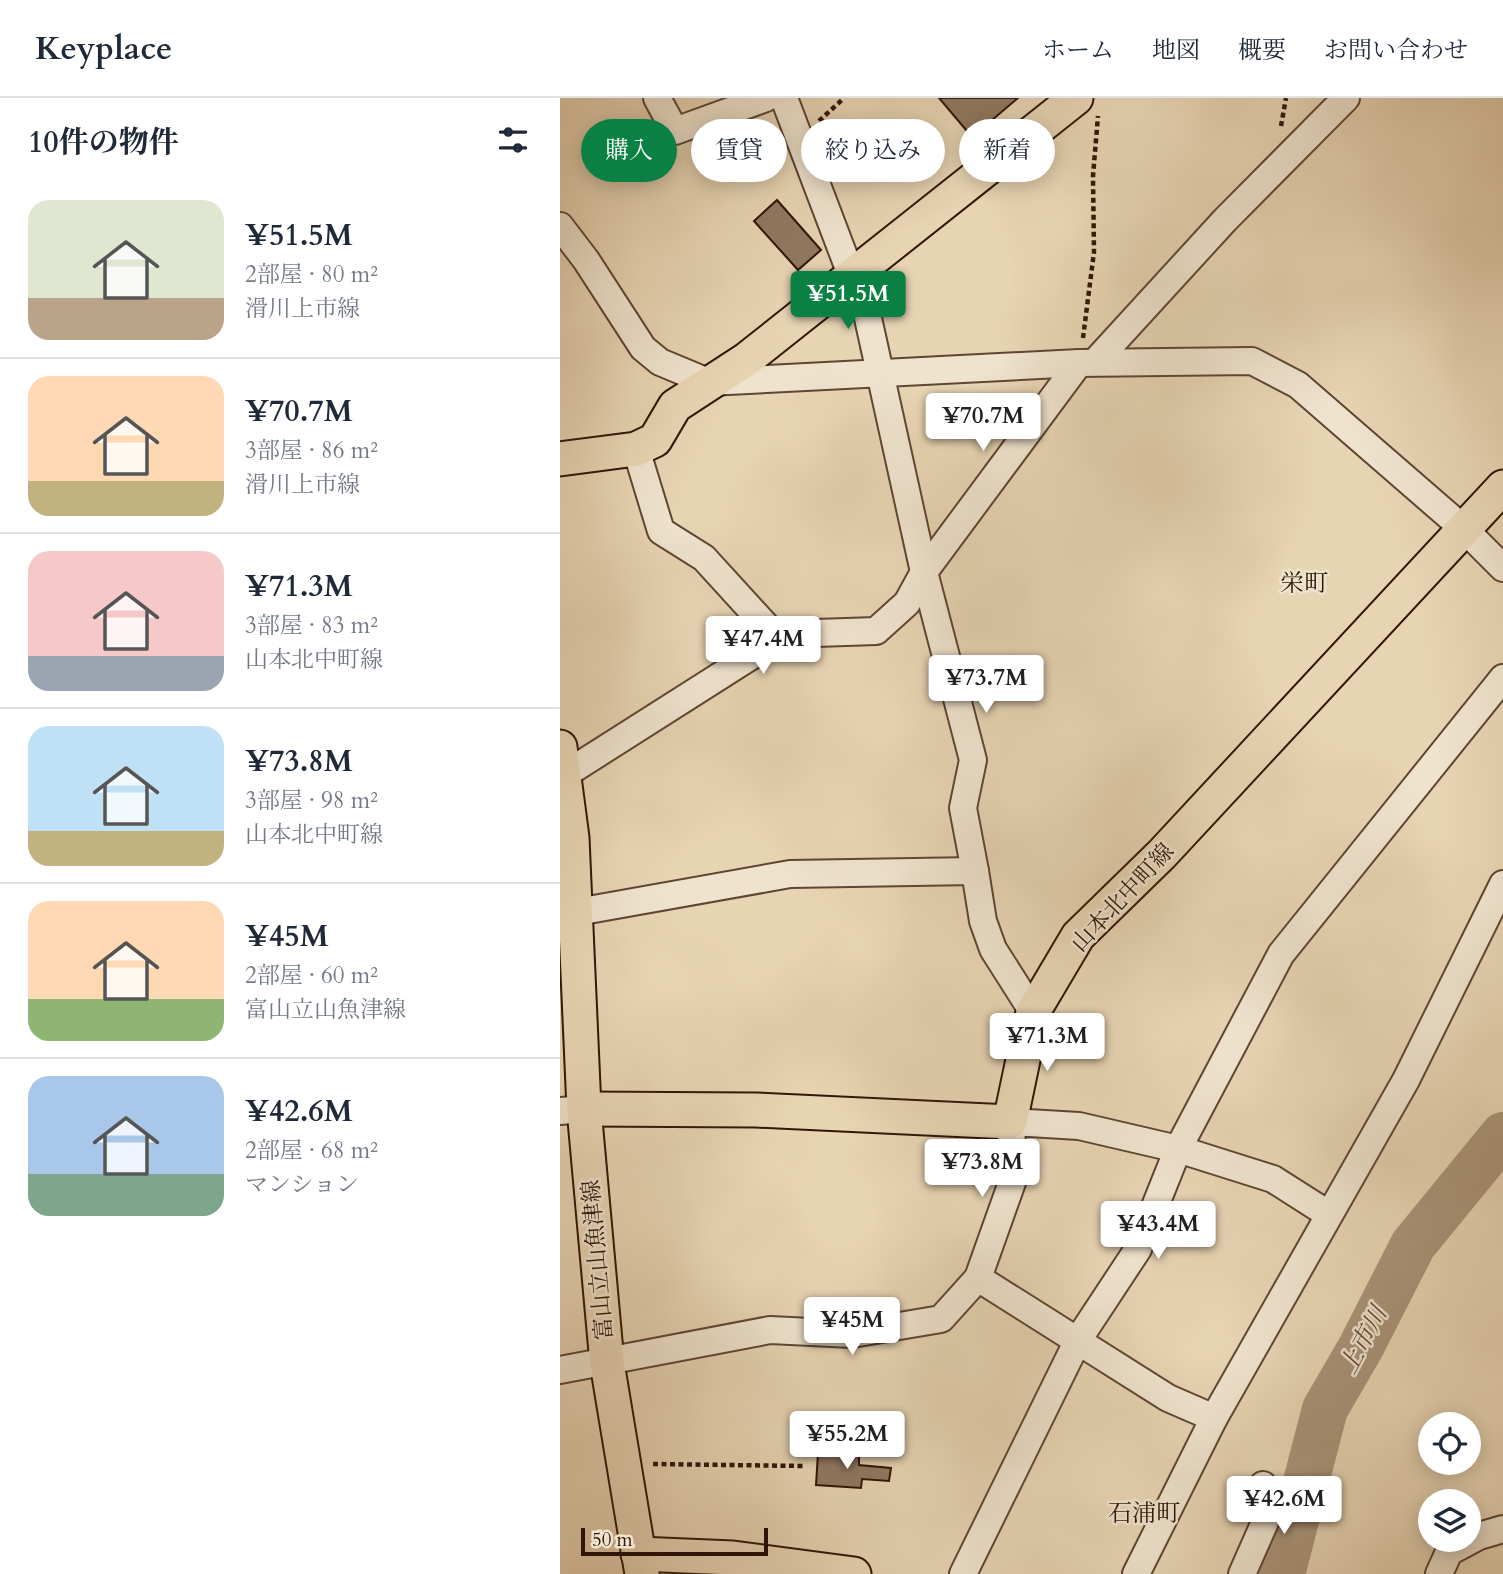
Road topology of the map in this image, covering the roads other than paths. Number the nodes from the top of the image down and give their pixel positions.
1 (657, 98) edge
2 (766, 98) edge
3 (784, 98) edge
4 (1346, 98) edge
5 (1087, 104) edge
6 (560, 226) edge
7 (852, 277) junction
8 (1087, 362) junction
9 (882, 372) junction
10 (708, 382) junction
11 (636, 449) junction
12 (560, 458) edge
13 (1503, 488) edge
14 (1465, 530) junction
15 (1503, 568) edge
16 (924, 572) junction
17 (778, 639) junction
18 (1503, 678) edge
19 (562, 761) edge
20 (975, 871) junction
21 (1503, 884) edge
22 (572, 928) edge
23 (1033, 1012) junction
24 (572, 1110) edge
25 (1010, 1122) junction
26 (1178, 1149) junction
27 (1328, 1214) junction
28 (978, 1278) junction
29 (1077, 1340) junction
30 (607, 1363) junction
31 (560, 1370) edge
32 (1214, 1418) junction
33 (1264, 1485) dead end
34 (1503, 1529) edge
35 (640, 1564) edge
36 (854, 1574) edge
37 (962, 1574) edge
38 (1136, 1574) edge
39 (1242, 1574) edge
40 (1439, 1574) edge

1 - 2 street
3 - 7 street
4 - 8 street
5 - 7 main road
6 - 10 street
7 - 9 street
7 - 10 main road
8 - 9 street
8 - 14 street
8 - 16 street
9 - 10 street
9 - 16 street
10 - 11 main road
11 - 12 main road
11 - 17 street
13 - 14 main road, 山本北中町線
14 - 15 street
14 - 23 main road, 山本北中町線
16 - 17 street
16 - 20 street
17 - 19 street
18 - 26 street
19 - 22 main road, 富山立山魚津線
20 - 22 street
20 - 23 street
21 - 27 street
22 - 24 main road, 富山立山魚津線
23 - 25 main road, 山本北中町線
24 - 25 main road
24 - 30 main road, 富山立山魚津線
25 - 26 street
25 - 28 street
26 - 27 street
26 - 29 street
27 - 32 street
28 - 29 street
28 - 30 street
29 - 32 street
29 - 37 street
30 - 31 street
30 - 35 main road, 富山立山魚津線
32 - 38 street
33 - 39 street
34 - 40 street
35 - 36 main road, 富山立山魚津線

